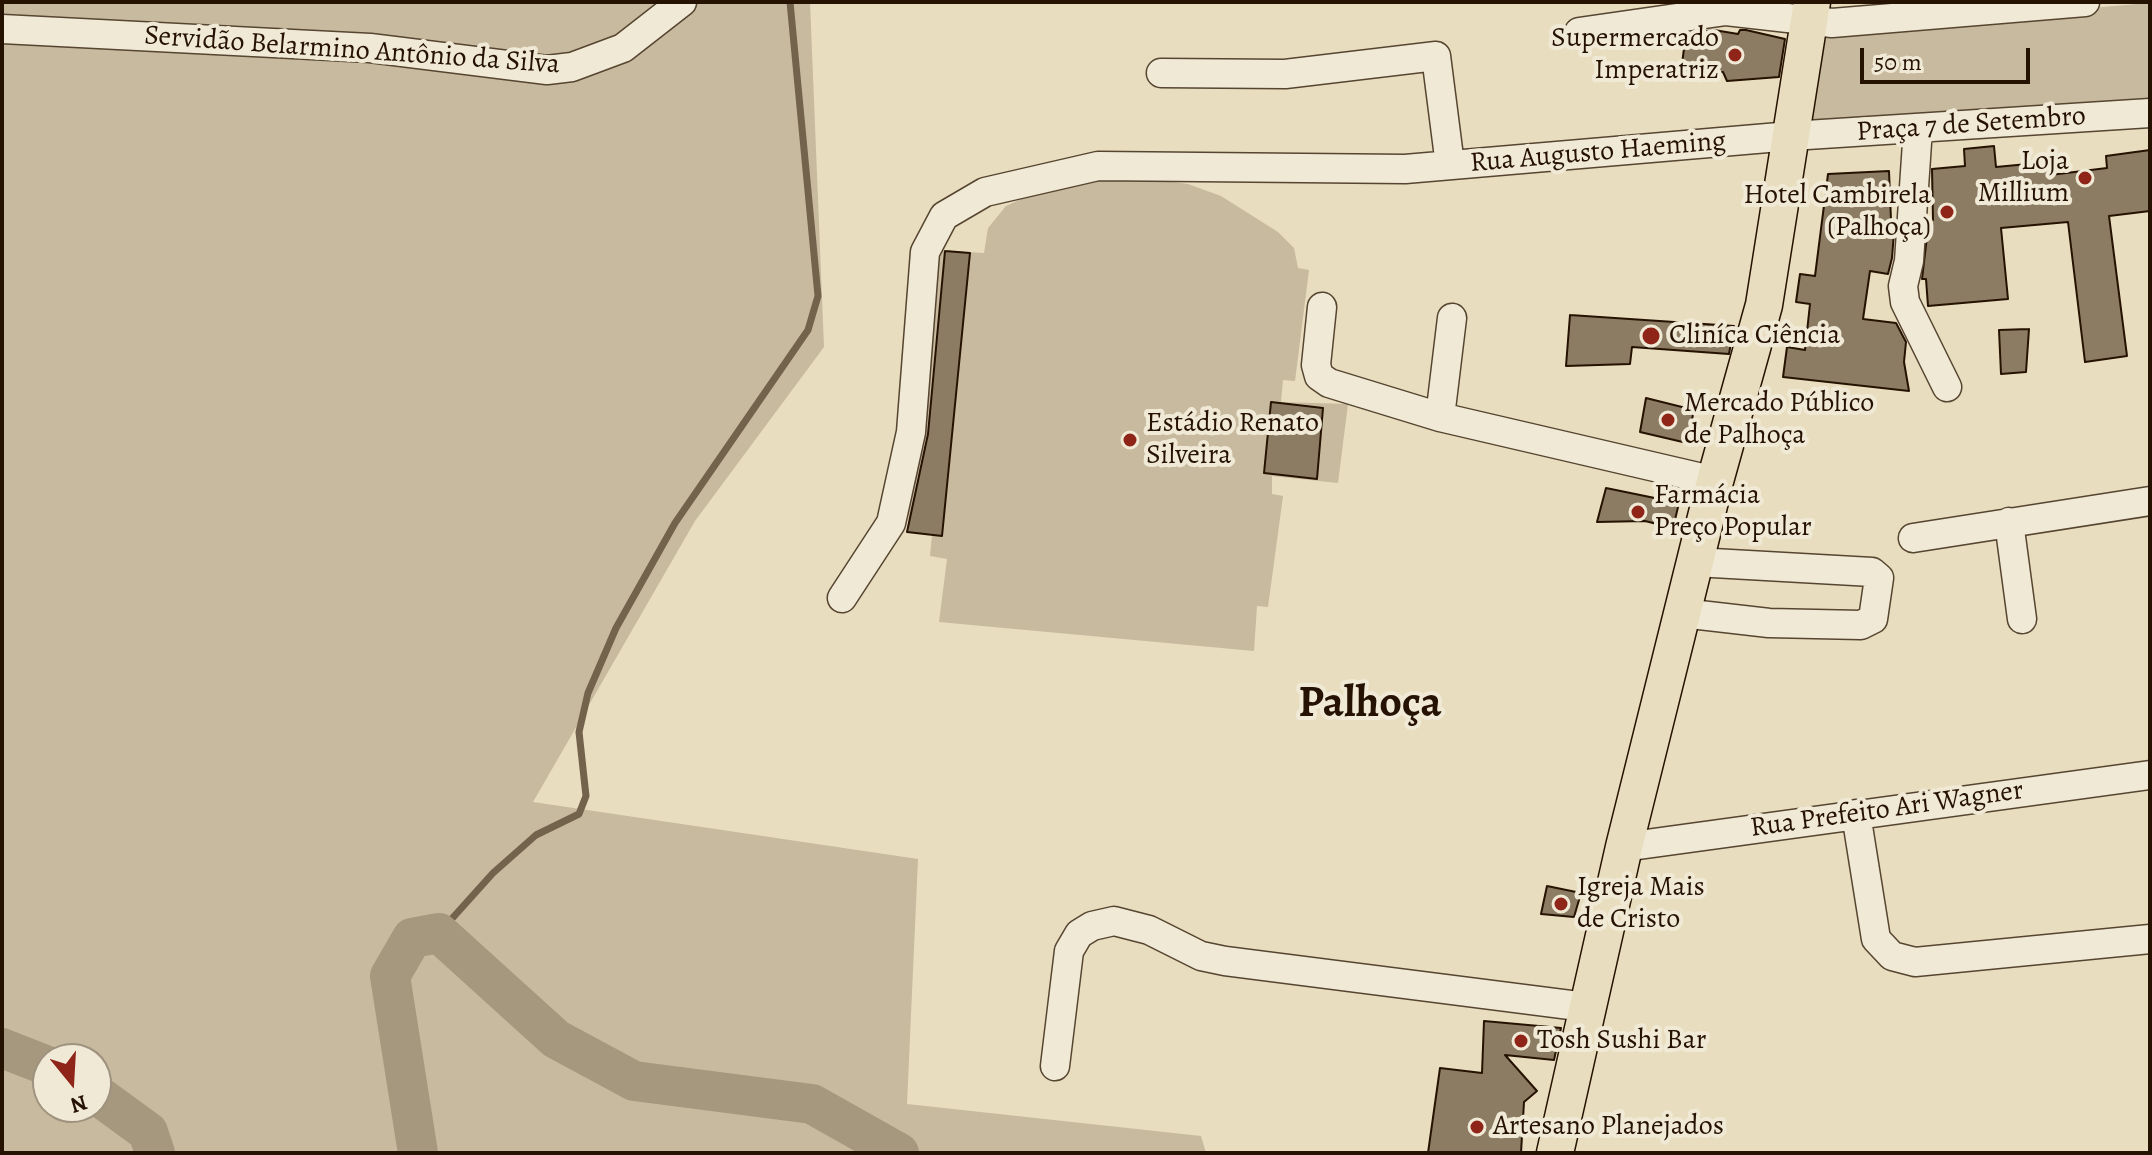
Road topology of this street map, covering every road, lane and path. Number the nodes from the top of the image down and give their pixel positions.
1 (682, 2) edge
2 (2085, 2) edge
3 (1811, 12) edge
4 (2, 29) edge
5 (1579, 32) dead end
6 (1161, 73) dead end
7 (2150, 113) edge
8 (1918, 128) junction
9 (1791, 136) junction
10 (1450, 165) junction
11 (1322, 307) dead end
12 (1452, 318) dead end
13 (1947, 387) dead end
14 (1440, 417) junction
15 (1715, 481) junction
16 (2150, 501) edge
17 (2009, 522) junction
18 (1913, 538) dead end
19 (1695, 562) junction
20 (842, 598) dead end
21 (1682, 613) junction
22 (2022, 619) dead end
23 (2150, 775) edge
24 (1856, 814) junction
25 (1624, 847) junction
26 (2150, 939) edge
27 (1586, 1007) junction
28 (1055, 1066) dead end
29 (1555, 1153) edge

1 - 4 street, Servidão Belarmino Antônio da Silva
2 - 3 street
3 - 5 street
3 - 9 main road
6 - 10 street
7 - 8 street, Praça 7 de Setembro
8 - 9 street, Praça 7 de Setembro
8 - 13 street
9 - 10 street, Rua Augusto Haeming
9 - 15 main road
10 - 20 street, Rua Augusto Haeming
11 - 14 street
12 - 14 street
14 - 15 street
15 - 19 main road
16 - 17 street
17 - 18 street
17 - 22 street
19 - 21 main road
19 - 21 street
21 - 25 main road
23 - 24 street, Rua Prefeito Ari Wagner
24 - 25 street, Rua Prefeito Ari Wagner
24 - 26 street
25 - 27 main road
27 - 28 street
27 - 29 main road

